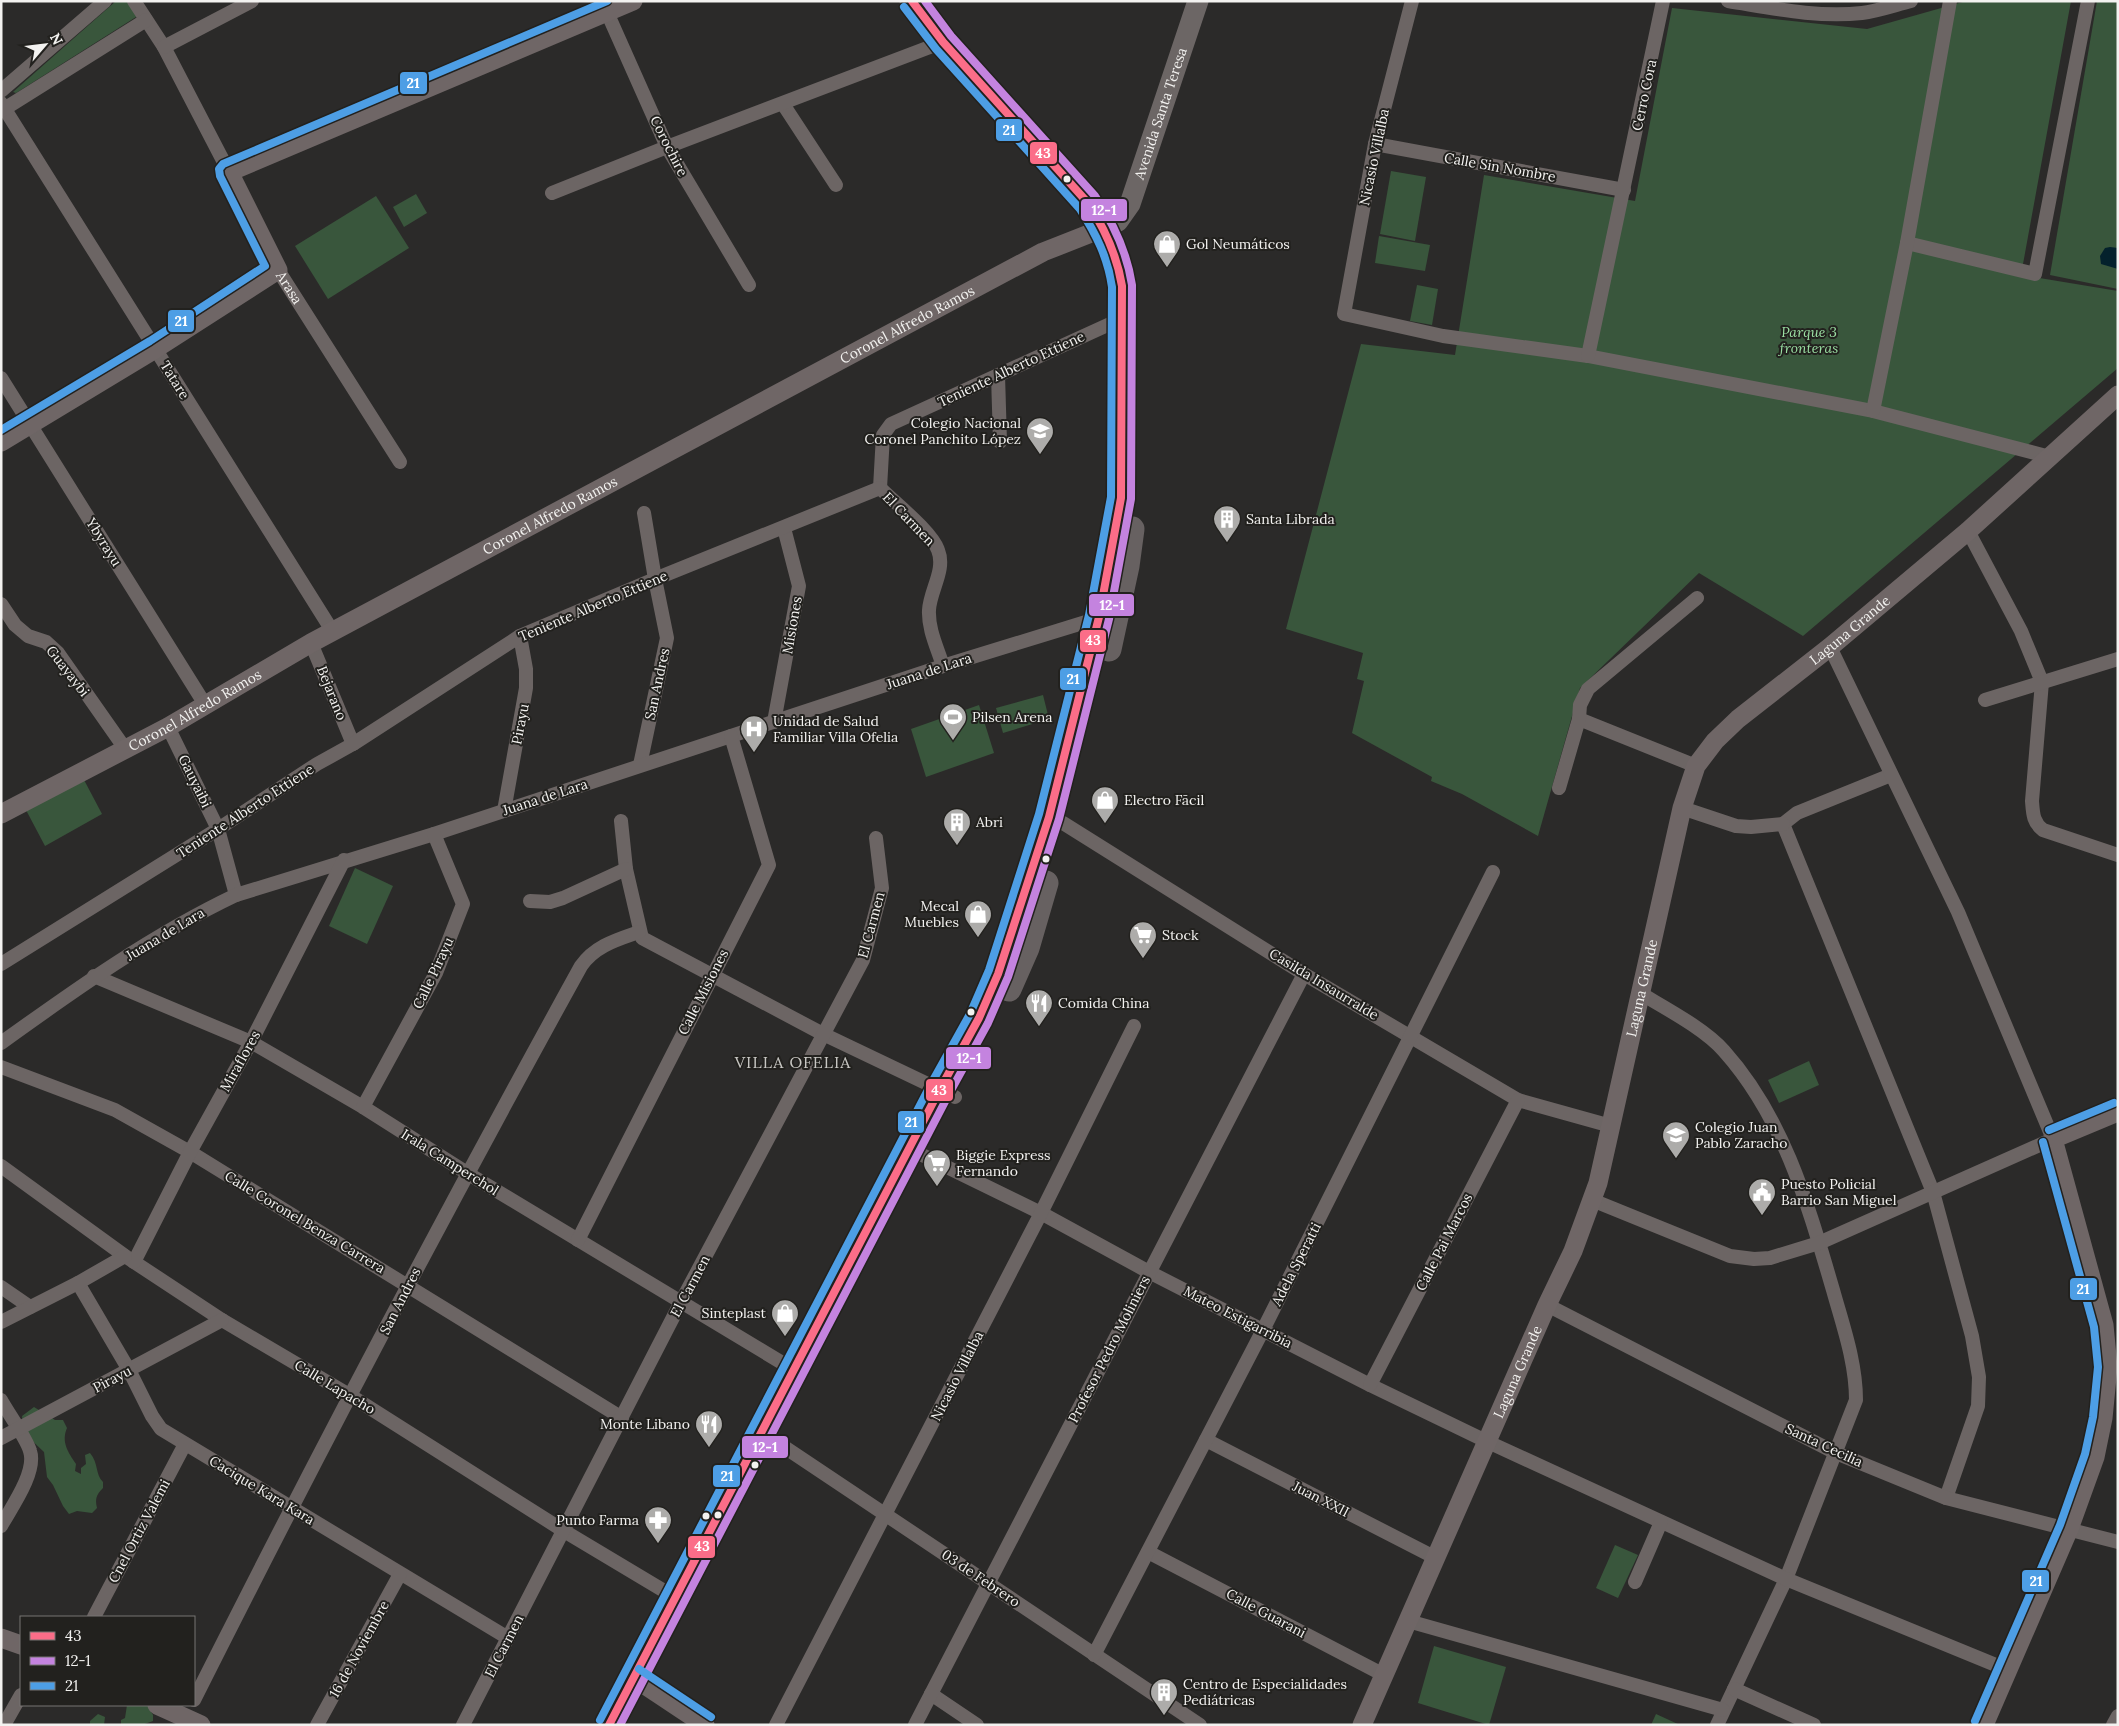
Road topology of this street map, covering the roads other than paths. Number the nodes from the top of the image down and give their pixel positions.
1 (106, 1) edge
2 (134, 1) edge
3 (252, 1) edge
4 (633, 1) edge
5 (912, 1) edge
6 (931, 1) edge
7 (1198, 1) edge
8 (1412, 1) edge
9 (1663, 1) edge
10 (1728, 1) edge
11 (1910, 1) edge
12 (1950, 1) edge
13 (2088, 1) edge
14 (604, 7) edge
15 (1809, 7) edge
16 (146, 20) junction
17 (943, 42) junction
18 (164, 47) junction
19 (1, 92) edge
20 (783, 104) junction
21 (2, 108) edge
22 (1375, 144) junction
23 (667, 147) junction
24 (229, 172) junction
25 (836, 185) dead end
26 (1624, 190) junction
27 (552, 193) dead end
28 (1111, 225) junction
29 (1907, 243) junction
30 (278, 270) junction
31 (749, 285) dead end
32 (1123, 318) junction
33 (155, 349) junction
34 (1588, 356) junction
35 (998, 375) junction
36 (1, 378) edge
37 (2118, 395) edge
38 (1873, 411) junction
39 (30, 424) junction
40 (1, 442) edge
41 (1000, 442) dead end
42 (2050, 457) junction
43 (400, 462) dead end
44 (880, 488) junction
45 (644, 514) dead end
46 (784, 528) junction
47 (1968, 531) junction
48 (654, 579) junction
49 (1698, 598) dead end
50 (1, 604) edge
51 (1109, 616) junction
52 (333, 632) junction
53 (520, 636) junction
54 (311, 643) junction
55 (1830, 647) junction
56 (2118, 659) edge
57 (943, 666) junction
58 (2042, 682) junction
59 (1986, 700) dead end
60 (206, 706) junction
61 (1579, 719) junction
62 (774, 722) junction
63 (168, 727) junction
64 (731, 736) junction
65 (353, 744) junction
66 (126, 750) junction
67 (640, 765) junction
68 (1696, 766) junction
69 (1891, 775) junction
70 (1559, 788) dead end
71 (1682, 808) junction
72 (504, 810) junction
73 (1, 814) edge
74 (1056, 820) junction
75 (621, 821) dead end
76 (1783, 824) junction
77 (218, 829) junction
78 (434, 834) junction
79 (876, 838) dead end
80 (2118, 855) edge
81 (344, 860) junction
82 (626, 869) junction
83 (1493, 872) dead end
84 (236, 895) junction
85 (530, 901) dead end
86 (639, 932) junction
87 (1, 964) edge
88 (1304, 974) junction
89 (712, 975) junction
90 (94, 976) junction
91 (1640, 993) junction
92 (1134, 1026) dead end
93 (823, 1034) junction
94 (1410, 1036) junction
95 (251, 1042) junction
96 (1, 1043) edge
97 (1, 1067) edge
98 (947, 1093) junction
99 (1518, 1100) junction
100 (363, 1107) junction
101 (2118, 1112) edge
102 (1610, 1126) junction
103 (2053, 1139) junction
104 (190, 1152) junction
105 (917, 1152) junction
106 (1, 1166) edge
107 (467, 1172) junction
108 (1934, 1192) junction
109 (1592, 1200) junction
110 (1041, 1213) junction
111 (578, 1240) junction
112 (1819, 1243) junction
113 (130, 1259) junction
114 (1149, 1272) junction
115 (78, 1283) junction
116 (408, 1285) junction
117 (1, 1287) edge
118 (681, 1302) junction
119 (1547, 1305) junction
120 (30, 1307) junction
121 (222, 1320) junction
122 (1, 1322) edge
123 (1263, 1330) junction
124 (129, 1370) junction
125 (794, 1370) junction
126 (1370, 1385) junction
127 (351, 1396) junction
128 (1, 1400) edge
129 (622, 1418) junction
130 (17, 1429) junction
131 (769, 1436) junction
132 (1, 1438) edge
133 (1206, 1440) junction
134 (1488, 1442) junction
135 (185, 1444) junction
136 (1836, 1453) junction
137 (1946, 1498) junction
138 (290, 1507) junction
139 (886, 1514) junction
140 (1661, 1522) junction
141 (1, 1526) edge
142 (2069, 1529) junction
143 (564, 1531) junction
144 (2118, 1542) edge
145 (1148, 1552) junction
146 (1436, 1558) junction
147 (400, 1574) junction
148 (1786, 1579) junction
149 (988, 1582) junction
150 (1634, 1582) dead end
151 (676, 1598) junction
152 (95, 1616) edge
153 (1408, 1621) junction
154 (1, 1638) edge
155 (508, 1638) junction
156 (20, 1646) edge
157 (1094, 1655) junction
158 (2008, 1670) junction
159 (1384, 1675) junction
160 (640, 1682) junction
161 (1734, 1690) junction
162 (931, 1694) junction
163 (20, 1697) edge
164 (195, 1698) edge
165 (160, 1706) edge
166 (1723, 1710) junction
167 (192, 1716) edge
168 (2118, 1716) edge
169 (4, 1725) edge
170 (317, 1725) edge
171 (463, 1725) edge
172 (609, 1725) edge
173 (628, 1725) edge
174 (705, 1725) edge
175 (776, 1725) edge
176 (915, 1725) edge
177 (977, 1725) edge
178 (1199, 1725) edge
179 (1362, 1725) edge
180 (1717, 1725) edge
181 (1814, 1725) edge
182 (1984, 1725) edge
183 (2114, 1725) edge

1 - 19 street
2 - 16 street, Arasa
3 - 18 street
4 - 14 main road
5 - 17 highway
6 - 28 highway
7 - 28 main road, Avenida Santa Teresa
8 - 22 street, Nicasio Villalba
9 - 26 street, Cerro Cora
10 - 15 street
11 - 15 street
12 - 29 street
13 - 29 street
14 - 23 street, Corochire
14 - 24 main road
16 - 18 street, Arasa
16 - 21 street
17 - 20 street
17 - 28 highway
18 - 24 street, Arasa
20 - 23 street
20 - 25 street
21 - 33 street, Tatare
22 - 26 street, Calle Sin Nombre
22 - 34 street, Nicasio Villalba
23 - 27 street
23 - 31 street, Corochire
24 - 30 main road, Arasa
26 - 34 street, Cerro Cora
28 - 32 highway
28 - 51 highway
28 - 52 main road, Coronel Alfredo Ramos
29 - 38 street
30 - 33 main road
30 - 43 street, Arasa
32 - 35 street, Teniente Alberto Ettiene
32 - 51 highway
33 - 39 main road
33 - 52 street, Tatare
34 - 38 street
35 - 41 street
35 - 44 street, Teniente Alberto Ettiene
36 - 39 street, Ybyrayu
37 - 42 main road, Laguna Grande
38 - 42 street
39 - 40 main road
39 - 60 street, Ybyrayu
42 - 47 main road, Laguna Grande
44 - 46 street, Teniente Alberto Ettiene
44 - 57 street, El Carmen
45 - 48 street, San Andres
46 - 48 street, Teniente Alberto Ettiene
46 - 62 street, Misiones
47 - 55 main road, Laguna Grande
47 - 58 street
48 - 53 street, Teniente Alberto Ettiene
48 - 67 street, San Andres
49 - 61 street
50 - 66 street, Guayaybi
51 - 57 street, Juana de Lara
51 - 74 highway
52 - 54 main road, Coronel Alfredo Ramos
53 - 65 street, Teniente Alberto Ettiene
53 - 72 street, Pirayu
54 - 60 main road, Coronel Alfredo Ramos
54 - 65 street, Bejarano
55 - 68 main road, Laguna Grande
55 - 69 street
56 - 58 street
57 - 62 street, Juana de Lara
58 - 59 street
58 - 80 street
60 - 63 main road, Coronel Alfredo Ramos
61 - 68 street
61 - 70 street
62 - 64 street, Juana de Lara
63 - 66 main road, Coronel Alfredo Ramos
63 - 77 street, Gauyaibi
64 - 67 street, Juana de Lara
64 - 89 street, Calle Misiones
65 - 77 street, Teniente Alberto Ettiene
66 - 73 main road, Coronel Alfredo Ramos
67 - 72 street, Juana de Lara
68 - 71 main road, Laguna Grande
69 - 76 street
69 - 103 street
71 - 76 street
71 - 91 main road, Laguna Grande
72 - 78 street, Juana de Lara
74 - 88 street, Casilda Insaurralde
74 - 98 highway
75 - 82 street
76 - 108 street
77 - 84 street, Gauyaibi
77 - 87 street, Teniente Alberto Ettiene
78 - 81 street, Juana de Lara
78 - 100 street, Calle Pirayu
79 - 93 street, El Carmen
81 - 84 street, Juana de Lara
81 - 95 street, Miraflores
82 - 85 street
82 - 86 street
83 - 94 street, Adela Speratti
84 - 90 street, Juana de Lara
86 - 89 street
86 - 107 street, San Andres
88 - 94 street, Casilda Insaurralde
88 - 114 street, Profesor Pedro Moliniers
89 - 93 street
89 - 111 street, Calle Misiones
90 - 95 street, Irala Camperchol
90 - 96 street, Juana de Lara
91 - 102 main road, Laguna Grande
91 - 112 street
92 - 110 street, Nicasio Villalba
93 - 98 street
93 - 118 street, El Carmen
94 - 99 street, Casilda Insaurralde
94 - 123 street, Adela Speratti
95 - 100 street, Irala Camperchol
95 - 104 street, Miraflores
97 - 104 street, Calle Coronel Benza Carrera
98 - 105 highway
99 - 102 street, Casilda Insaurralde
99 - 126 street, Calle Pai Marcos
100 - 107 street, Irala Camperchol
101 - 103 main road
102 - 109 main road, Laguna Grande
103 - 108 street
103 - 142 main road
104 - 113 street, Miraflores
104 - 116 street, Calle Coronel Benza Carrera
105 - 110 street, Mateo Estigarribia
105 - 125 highway
105 - 131 highway
106 - 113 street, Calle Lapacho
107 - 111 street, Irala Camperchol
107 - 116 street, San Andres
108 - 112 street
108 - 137 street
109 - 112 street
109 - 119 main road, Laguna Grande
110 - 114 street, Mateo Estigarribia
110 - 139 street, Nicasio Villalba
111 - 118 street, Irala Camperchol
112 - 136 street
113 - 115 street
113 - 121 street, Calle Lapacho
114 - 123 street, Mateo Estigarribia
114 - 149 street, Profesor Pedro Moliniers
115 - 120 street
115 - 124 street, Cacique Kara Kara
116 - 127 street, San Andres
116 - 129 street, Calle Coronel Benza Carrera
117 - 120 street
118 - 125 street, Irala Camperchol
118 - 129 street, El Carmen
119 - 134 main road, Laguna Grande
119 - 136 street, Santa Cecilia
120 - 122 street
121 - 124 street, Pirayu
121 - 127 street, Calle Lapacho
123 - 126 street, Mateo Estigarribia
123 - 133 street, Adela Speratti
124 - 130 street, Pirayu
124 - 135 street, Cacique Kara Kara
125 - 131 highway
126 - 134 street, Mateo Estigarribia
127 - 138 street, San Andres
127 - 143 street, Calle Lapacho
128 - 130 street
129 - 143 street, El Carmen
130 - 132 street, Pirayu
130 - 141 street
131 - 139 street, 03 de Febrero
131 - 151 highway
131 - 160 highway
133 - 145 street, Adela Speratti
133 - 146 street, Juan XXII
134 - 140 street, Mateo Estigarribia
134 - 146 main road, Laguna Grande
135 - 138 street, Cacique Kara Kara
135 - 152 street, Cnel Ortiz Valemi
136 - 137 street, Santa Cecilia
136 - 148 street
137 - 142 street, Santa Cecilia
138 - 147 street, Cacique Kara Kara
138 - 164 street, San Andres
139 - 149 street, 03 de Febrero
139 - 175 street, Nicasio Villalba
140 - 148 street, Mateo Estigarribia
140 - 150 street
142 - 144 street, Santa Cecilia
142 - 158 main road
143 - 151 street, Calle Lapacho
143 - 155 street, El Carmen
145 - 157 street, Adela Speratti
145 - 159 street, Calle Guarani
146 - 153 main road, Laguna Grande
147 - 155 street, Cacique Kara Kara
147 - 170 street, 16 de Noviembre
148 - 158 street, Mateo Estigarribia
148 - 161 street
149 - 157 street, 03 de Febrero
149 - 162 street, Profesor Pedro Moliniers
151 - 160 highway
153 - 159 main road, Laguna Grande
153 - 166 street
154 - 156 main road
155 - 171 street, El Carmen
157 - 178 street, 03 de Febrero
158 - 182 main road
159 - 179 main road, Laguna Grande
160 - 172 highway
160 - 173 highway
160 - 174 main road
161 - 166 street
161 - 181 street
162 - 176 street, Profesor Pedro Moliniers
162 - 177 street
163 - 169 street
165 - 167 main road
166 - 180 street
168 - 183 street

